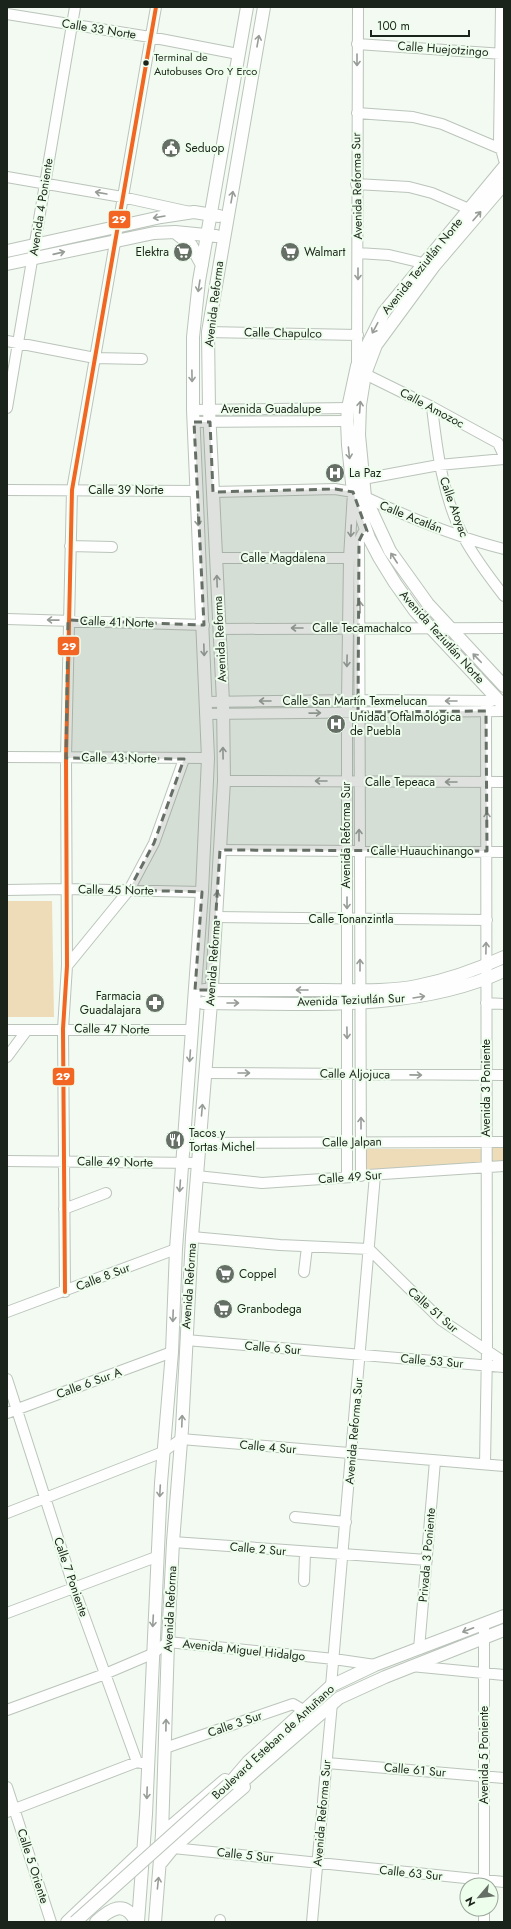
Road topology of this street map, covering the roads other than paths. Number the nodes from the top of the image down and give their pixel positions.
1 (75, 7) edge
2 (156, 7) edge
3 (247, 7) edge
4 (264, 7) edge
5 (358, 7) edge
6 (501, 7) edge
7 (7, 14) edge
8 (72, 24) junction
9 (150, 37) junction
10 (357, 44) junction
11 (238, 54) junction
12 (502, 54) edge
13 (230, 105) junction
14 (246, 108) junction
15 (357, 113) junction
16 (501, 149) junction
17 (504, 160) edge
18 (504, 167) edge
19 (7, 177) edge
20 (45, 184) junction
21 (356, 184) junction
22 (504, 184) edge
23 (122, 197) junction
24 (469, 209) junction
25 (194, 212) junction
26 (212, 215) junction
27 (228, 217) junction
28 (119, 226) junction
29 (175, 232) junction
30 (208, 236) junction
31 (224, 237) junction
32 (116, 240) junction
33 (35, 245) junction
34 (7, 251) edge
35 (358, 253) junction
36 (32, 260) junction
37 (7, 264) edge
38 (430, 264) junction
39 (202, 265) junction
40 (208, 332) junction
41 (358, 335) junction
42 (7, 341) edge
43 (18, 343) junction
44 (95, 358) junction
45 (142, 359) dead end
46 (361, 370) junction
47 (432, 407) junction
48 (7, 408) edge
49 (348, 408) junction
50 (209, 410) junction
51 (194, 416) junction
52 (348, 421) junction
53 (210, 422) junction
54 (504, 456) edge
55 (504, 459) edge
56 (439, 466) junction
57 (363, 479) junction
58 (7, 490) edge
59 (72, 490) junction
60 (197, 491) junction
61 (213, 492) junction
62 (353, 492) junction
63 (365, 497) junction
64 (367, 531) junction
65 (464, 537) junction
66 (70, 546) junction
67 (112, 547) dead end
68 (504, 549) edge
69 (216, 558) junction
70 (349, 558) junction
71 (504, 596) edge
72 (7, 619) edge
73 (68, 620) junction
74 (204, 625) junction
75 (360, 627) junction
76 (348, 628) junction
77 (432, 628) junction
78 (448, 628) junction
79 (504, 628) edge
80 (219, 629) junction
81 (504, 686) edge
82 (347, 700) junction
83 (359, 700) junction
84 (486, 701) junction
85 (503, 704) edge
86 (206, 708) junction
87 (223, 708) junction
88 (486, 711) junction
89 (358, 712) junction
90 (347, 713) junction
91 (7, 757) edge
92 (66, 758) junction
93 (208, 758) junction
94 (184, 759) junction
95 (224, 781) junction
96 (346, 782) junction
97 (359, 782) junction
98 (487, 782) junction
99 (504, 782) edge
100 (220, 850) junction
101 (346, 851) junction
102 (359, 851) junction
103 (487, 851) junction
104 (504, 852) edge
105 (66, 889) junction
106 (7, 890) edge
107 (129, 890) junction
108 (202, 892) junction
109 (216, 917) junction
110 (347, 919) junction
111 (360, 919) junction
112 (487, 920) junction
113 (504, 957) edge
114 (486, 965) junction
115 (67, 966) junction
116 (504, 971) edge
117 (487, 979) junction
118 (195, 990) junction
119 (211, 990) junction
120 (346, 990) junction
121 (360, 997) junction
122 (194, 1003) junction
123 (211, 1003) junction
124 (346, 1003) junction
125 (486, 1003) junction
126 (504, 1004) edge
127 (63, 1029) junction
128 (7, 1030) edge
129 (28, 1030) junction
130 (192, 1030) junction
131 (7, 1057) edge
132 (205, 1073) junction
133 (347, 1074) junction
134 (361, 1074) junction
135 (487, 1075) junction
136 (504, 1075) edge
137 (486, 1141) junction
138 (346, 1142) junction
139 (360, 1142) junction
140 (504, 1142) edge
141 (199, 1143) junction
142 (7, 1161) edge
143 (64, 1161) junction
144 (182, 1162) junction
145 (198, 1163) junction
146 (504, 1166) edge
147 (486, 1167) junction
148 (375, 1175) junction
149 (197, 1176) junction
150 (361, 1176) junction
151 (346, 1177) junction
152 (106, 1194) dead end
153 (64, 1209) junction
154 (192, 1237) junction
155 (307, 1247) junction
156 (176, 1249) junction
157 (369, 1249) junction
158 (304, 1272) dead end
159 (65, 1292) junction
160 (7, 1312) edge
161 (186, 1340) junction
162 (487, 1350) junction
163 (172, 1352) junction
164 (360, 1355) junction
165 (504, 1362) edge
166 (485, 1366) junction
167 (504, 1367) edge
168 (7, 1379) edge
169 (12, 1411) edge
170 (181, 1439) junction
171 (163, 1452) junction
172 (352, 1454) junction
173 (435, 1460) junction
174 (485, 1464) junction
175 (504, 1466) edge
176 (45, 1498) junction
177 (7, 1513) edge
178 (295, 1517) dead end
179 (346, 1522) junction
180 (173, 1542) junction
181 (305, 1553) junction
182 (343, 1555) junction
183 (156, 1557) junction
184 (426, 1560) junction
185 (304, 1581) dead end
186 (74, 1588) junction
187 (7, 1613) edge
188 (504, 1616) edge
189 (484, 1624) junction
190 (504, 1630) edge
191 (484, 1637) junction
192 (168, 1642) junction
193 (419, 1649) junction
194 (152, 1654) junction
195 (334, 1659) junction
196 (375, 1665) junction
197 (411, 1666) junction
198 (105, 1674) junction
199 (484, 1674) junction
200 (504, 1675) edge
201 (331, 1686) junction
202 (332, 1703) junction
203 (7, 1710) edge
204 (305, 1711) junction
205 (165, 1748) junction
206 (142, 1763) junction
207 (327, 1763) junction
208 (252, 1767) junction
209 (484, 1776) junction
210 (504, 1778) edge
211 (231, 1786) junction
212 (7, 1787) edge
213 (11, 1810) edge
214 (162, 1834) junction
215 (173, 1848) junction
216 (144, 1849) junction
217 (318, 1863) junction
218 (160, 1864) junction
219 (484, 1877) edge
220 (459, 1879) edge
221 (52, 1922) edge
222 (67, 1922) edge
223 (75, 1922) edge
224 (86, 1922) edge
225 (96, 1922) edge
226 (137, 1922) edge
227 (155, 1922) edge
228 (312, 1922) edge

1 - 8 street, Avenida 4 Poniente
2 - 9 street
3 - 11 main road, Avenida Reforma
14 -> 4 main road, Avenida Reforma
5 - 10 street, Avenida Reforma Sur
6 - 12 street
7 - 8 street, Calle 33 Norte
8 - 9 street, Calle 33 Norte
8 - 20 street, Avenida 4 Poniente
9 - 11 street, Calle 33 Norte
9 - 23 street
10 - 12 street, Calle Huejotzingo
10 -> 15 street, Avenida Reforma Sur
11 - 13 main road, Avenida Reforma
12 - 16 street
13 - 14 main road
13 - 26 main road, Avenida Reforma
27 -> 14 main road, Avenida Reforma
15 - 16 street
15 - 21 street, Avenida Reforma Sur
16 - 17 street
18 - 24 main road, Avenida Teziutlán Norte
19 - 20 street
23 -> 20 street
20 - 33 street, Avenida 4 Poniente
21 - 24 street
21 - 35 street, Avenida Reforma Sur
38 -> 22 main road, Avenida Teziutlán Norte
23 - 25 street
23 - 28 street
24 - 38 main road, Avenida Teziutlán Norte
25 - 26 main road
25 -> 28 main road
26 - 27 main road
26 - 30 main road, Avenida Reforma
27 - 31 main road, Avenida Reforma
28 - 32 street
28 - 33 main road
29 - 30 main road
29 - 32 main road
29 - 39 main road
30 - 31 main road
30 - 39 main road, Avenida Reforma
31 - 40 main road, Avenida Reforma
36 -> 32 main road
32 - 44 street
33 - 34 main road
33 - 36 street, Avenida 4 Poniente
35 - 38 street
35 -> 41 street, Avenida Reforma Sur
36 - 37 main road
36 - 43 street, Avenida 4 Poniente
38 - 46 main road, Avenida Teziutlán Norte
39 -> 51 main road, Avenida Reforma
40 - 41 street, Calle Chapulco
40 - 50 main road, Avenida Reforma
41 - 46 street, Avenida Reforma Sur
42 - 43 street
43 - 44 street
43 - 48 street, Avenida 4 Poniente
44 - 45 street
44 - 59 street
46 - 47 street, Calle Amozoc
46 - 49 main road, Avenida Teziutlán Norte
57 -> 46 main road, Avenida Teziutlán Norte
47 - 54 street, Calle Amozoc
47 - 56 street, Calle Atoyac
49 - 50 street, Avenida Guadalupe
49 - 52 main road, Avenida Teziutlán Norte
50 - 51 street, Avenida Guadalupe
50 - 53 main road, Avenida Reforma
51 - 53 street, Avenida Guadalupe
51 - 60 main road, Avenida Reforma
52 - 53 street, Avenida Guadalupe
52 -> 62 main road, Avenida Teziutlán Norte
53 - 61 main road, Avenida Reforma
55 - 56 street
56 - 57 street
56 - 65 street, Calle Atoyac
57 - 63 main road, Avenida Teziutlán Norte
58 - 59 street, Calle 39 Norte
59 - 60 street, Calle 39 Norte
59 - 66 street
60 -> 74 main road, Avenida Reforma
61 - 62 street
61 - 69 main road, Avenida Reforma
62 - 64 main road, Avenida Teziutlán Norte
62 -> 70 street, Avenida Reforma Sur
63 - 65 street, Calle Acatlán
78 -> 63 main road, Avenida Teziutlán Norte
75 -> 64 street, Avenida Reforma Sur
64 - 77 main road, Avenida Teziutlán Norte
65 - 68 street, Calle Acatlán
65 - 71 street, Calle Atoyac
66 - 67 street
66 - 73 street
69 - 70 street, Calle Magdalena
80 -> 69 main road, Avenida Reforma
70 - 76 street, Avenida Reforma Sur
73 -> 72 street, Calle 41 Norte
73 - 74 street, Calle 41 Norte
73 - 92 street
74 -> 86 main road, Avenida Reforma
75 - 76 street, Calle Tecamachalco
75 - 77 street, Calle Tecamachalco
75 - 83 street, Avenida Reforma Sur
76 -> 80 street, Calle Tecamachalco
76 -> 82 street, Avenida Reforma Sur
77 - 78 street, Calle Tecamachalco
77 - 85 main road, Avenida Teziutlán Norte
78 - 79 street, Calle Tecamachalco
81 -> 78 main road, Avenida Teziutlán Norte
80 - 87 main road, Avenida Reforma
82 - 83 street, Calle San Martín Texmelucan
82 -> 87 street, Calle San Martín Texmelucan
82 - 90 street, Avenida Reforma Sur
84 -> 83 street, Calle San Martín Texmelucan
83 - 89 street, Avenida Reforma Sur
84 - 85 street, Calle San Martín Texmelucan
84 - 88 street, Avenida 3 Poniente
85 - 88 street, Calle San Martín Texmelucan
86 - 87 street, Calle San Martín Texmelucan
86 - 93 main road, Avenida Reforma
87 -> 90 street, Calle San Martín Texmelucan
95 -> 87 main road, Avenida Reforma
88 - 89 street, Calle San Martín Texmelucan
88 - 98 street, Avenida 3 Poniente
89 - 90 street, Calle San Martín Texmelucan
89 - 97 street, Avenida Reforma Sur
90 - 96 street, Avenida Reforma Sur
91 - 92 street, Calle 43 Norte
92 - 94 street, Calle 43 Norte
92 - 105 street
93 - 94 street, Calle 43 Norte
93 - 108 main road, Avenida Reforma
94 - 107 street
96 -> 95 street, Calle Tepeaca
95 - 100 main road, Avenida Reforma
96 - 97 street, Calle Tepeaca
96 - 101 street, Avenida Reforma Sur
98 -> 97 street, Calle Tepeaca
102 -> 97 street, Avenida Reforma Sur
98 - 99 street, Calle Tepeaca
103 -> 98 street, Avenida 3 Poniente
100 - 101 street, Calle Huauchinango
109 -> 100 main road, Avenida Reforma
101 - 102 street, Calle Huauchinango
101 -> 110 street, Avenida Reforma Sur
102 - 103 street, Calle Huauchinango
102 - 111 street, Avenida Reforma Sur
103 - 104 street, Calle Huauchinango
103 - 112 street, Avenida 3 Poniente
105 - 106 street, Calle 45 Norte
105 - 107 street, Calle 45 Norte
105 - 115 street
107 - 108 street, Calle 45 Norte
107 - 115 street
108 - 118 main road, Avenida Reforma
109 - 110 street, Calle Tonanzintla
109 - 119 main road, Avenida Reforma
110 - 111 street, Calle Tonanzintla
110 - 120 street, Avenida Reforma Sur
111 - 112 street, Calle Tonanzintla
121 -> 111 street, Avenida Reforma Sur
114 -> 112 street, Avenida 3 Poniente
113 - 114 main road, Avenida Teziutlán Sur
114 - 117 street, Avenida 3 Poniente
114 - 121 main road, Avenida Teziutlán Sur
115 - 127 street
116 - 117 main road, Avenida Teziutlán Sur
121 -> 117 main road, Avenida Teziutlán Sur
117 - 125 street, Avenida 3 Poniente
118 - 119 main road, Avenida Teziutlán Sur
118 - 122 main road, Avenida Reforma
120 -> 119 main road, Avenida Teziutlán Sur
119 - 123 main road, Avenida Reforma
120 - 121 main road, Avenida Teziutlán Sur
120 - 124 street, Avenida Reforma Sur
121 - 124 main road, Avenida Teziutlán Sur
121 - 134 street, Avenida Reforma Sur
122 - 123 main road, Avenida Teziutlán Sur
122 - 130 main road, Avenida Reforma
123 -> 124 main road, Avenida Teziutlán Sur
123 - 132 main road, Avenida Reforma
124 -> 133 street, Avenida Reforma Sur
125 - 126 street
125 - 135 street, Avenida 3 Poniente
127 - 129 street, Calle 47 Norte
127 - 130 street, Calle 47 Norte
127 - 143 street
128 - 129 street, Calle 47 Norte
129 - 131 street
130 -> 144 main road, Avenida Reforma
132 -> 133 street, Calle Aljojuca
141 -> 132 main road, Avenida Reforma
133 - 134 street, Calle Aljojuca
133 - 138 street, Avenida Reforma Sur
134 -> 135 street, Calle Aljojuca
139 -> 134 street, Avenida Reforma Sur
135 - 136 street, Calle Aljojuca
135 - 137 street, Avenida 3 Poniente
137 - 139 street, Calle Jalpan
137 - 140 street, Calle Jalpan
137 - 147 street, Avenida 3 Poniente
138 - 139 street, Calle Jalpan
138 - 141 street, Calle Jalpan
138 - 151 street, Avenida Reforma Sur
139 - 150 street, Avenida Reforma Sur
141 - 145 main road, Avenida Reforma
142 - 143 street, Calle 49 Norte
143 - 144 street, Calle 49 Norte
143 - 153 street
144 - 145 street, Calle 49 Norte
144 -> 156 main road, Avenida Reforma
145 - 149 main road, Avenida Reforma
146 - 147 street, Calle 49 Sur
147 - 148 street, Calle 49 Sur
147 - 162 street, Avenida 3 Poniente
148 - 150 street, Calle 49 Sur
148 - 157 street, Avenida Reforma Sur
149 - 151 street, Calle 49 Sur
149 - 154 main road, Avenida Reforma
150 - 151 street, Calle 49 Sur
152 - 153 street
153 - 159 street
154 - 155 street
154 - 161 main road, Avenida Reforma
155 - 157 street
155 - 158 street
156 - 159 street, Calle 8 Sur
156 -> 163 main road, Avenida Reforma
157 - 162 street, Calle 51 Sur
157 - 164 street, Avenida Reforma Sur
159 - 160 street, Calle 8 Sur
161 - 164 street, Calle 6 Sur
170 -> 161 main road, Avenida Reforma
162 - 165 street, Calle 51 Sur
162 - 166 street, Avenida 3 Poniente
163 - 169 street, Calle 6 Sur A
163 - 171 main road, Avenida Reforma
164 - 166 street, Calle 53 Sur
164 - 172 street, Avenida Reforma Sur
166 - 167 street, Calle 53 Sur
166 - 174 street, Avenida 3 Poniente
168 - 169 street, Calle 7 Poniente
169 - 176 street, Calle 7 Poniente
170 - 171 street
170 - 172 street, Calle 4 Sur
170 - 180 main road, Avenida Reforma
171 - 176 street
171 -> 183 main road, Avenida Reforma
172 - 173 street, Calle 4 Sur
172 - 179 street, Avenida Reforma Sur
173 - 174 street, Calle 4 Sur
173 - 184 street, Privada 3 Poniente
174 - 175 street, Calle 4 Sur
176 - 177 street
176 - 186 street, Calle 7 Poniente
178 - 179 street
179 - 182 street, Avenida Reforma Sur
180 - 181 street, Calle 2 Sur
180 - 192 main road, Avenida Reforma
181 - 182 street, Calle 2 Sur
181 - 185 street
182 - 184 street, Calle 2 Sur
182 - 195 street, Avenida Reforma Sur
183 - 186 street
183 -> 194 main road, Avenida Reforma
184 - 193 street, Privada 3 Poniente
186 - 187 street
186 - 198 street, Calle 7 Poniente
188 - 189 main road, Boulevard Esteban de Antuñano
189 - 191 street, Avenida 5 Poniente
189 -> 193 main road, Boulevard Esteban de Antuñano
190 - 191 main road, Boulevard Esteban de Antuñano
191 - 197 main road, Boulevard Esteban de Antuñano
191 - 199 street, Avenida 5 Poniente
192 - 194 street, Avenida Miguel Hidalgo
192 - 195 street, Avenida Miguel Hidalgo
205 -> 192 main road, Avenida Reforma
193 - 196 main road, Boulevard Esteban de Antuñano
194 - 198 street, Avenida Miguel Hidalgo
194 - 206 main road, Avenida Reforma
195 - 196 street, Avenida Miguel Hidalgo
195 - 201 street, Avenida Reforma Sur
196 - 201 main road, Boulevard Esteban de Antuñano
197 - 199 street
197 - 202 main road, Boulevard Esteban de Antuñano
198 - 203 street, Avenida Miguel Hidalgo
198 - 206 street, Calle 7 Poniente
199 - 200 street
199 - 209 street, Avenida 5 Poniente
201 - 204 main road, Boulevard Esteban de Antuñano
202 - 207 street, Avenida Reforma Sur
202 - 208 main road, Boulevard Esteban de Antuñano
204 - 205 street, Calle 3 Sur
204 - 208 main road, Boulevard Esteban de Antuñano
205 - 214 main road, Avenida Reforma
206 - 213 street
206 -> 216 main road, Avenida Reforma
207 - 209 street, Calle 61 Sur
207 - 217 street, Avenida Reforma Sur
208 - 211 main road, Boulevard Esteban de Antuñano
208 - 214 main road
208 - 215 main road
209 - 210 street, Calle 61 Sur
209 - 219 street, Avenida 5 Poniente
211 - 223 main road, Boulevard Esteban de Antuñano, bridge
211 - 224 main road, Boulevard Esteban de Antuñano
212 - 213 street, Calle 5 Oriente
213 - 221 street, Calle 5 Oriente
214 - 218 main road, Avenida Reforma
215 - 217 street, Calle 5 Sur
215 - 218 main road
216 - 222 main road
216 - 226 main road, Avenida Reforma
217 - 220 street, Calle 63 Sur
217 - 228 street, Avenida Reforma Sur
227 -> 218 main road, Avenida Reforma
225 - 226 main road

